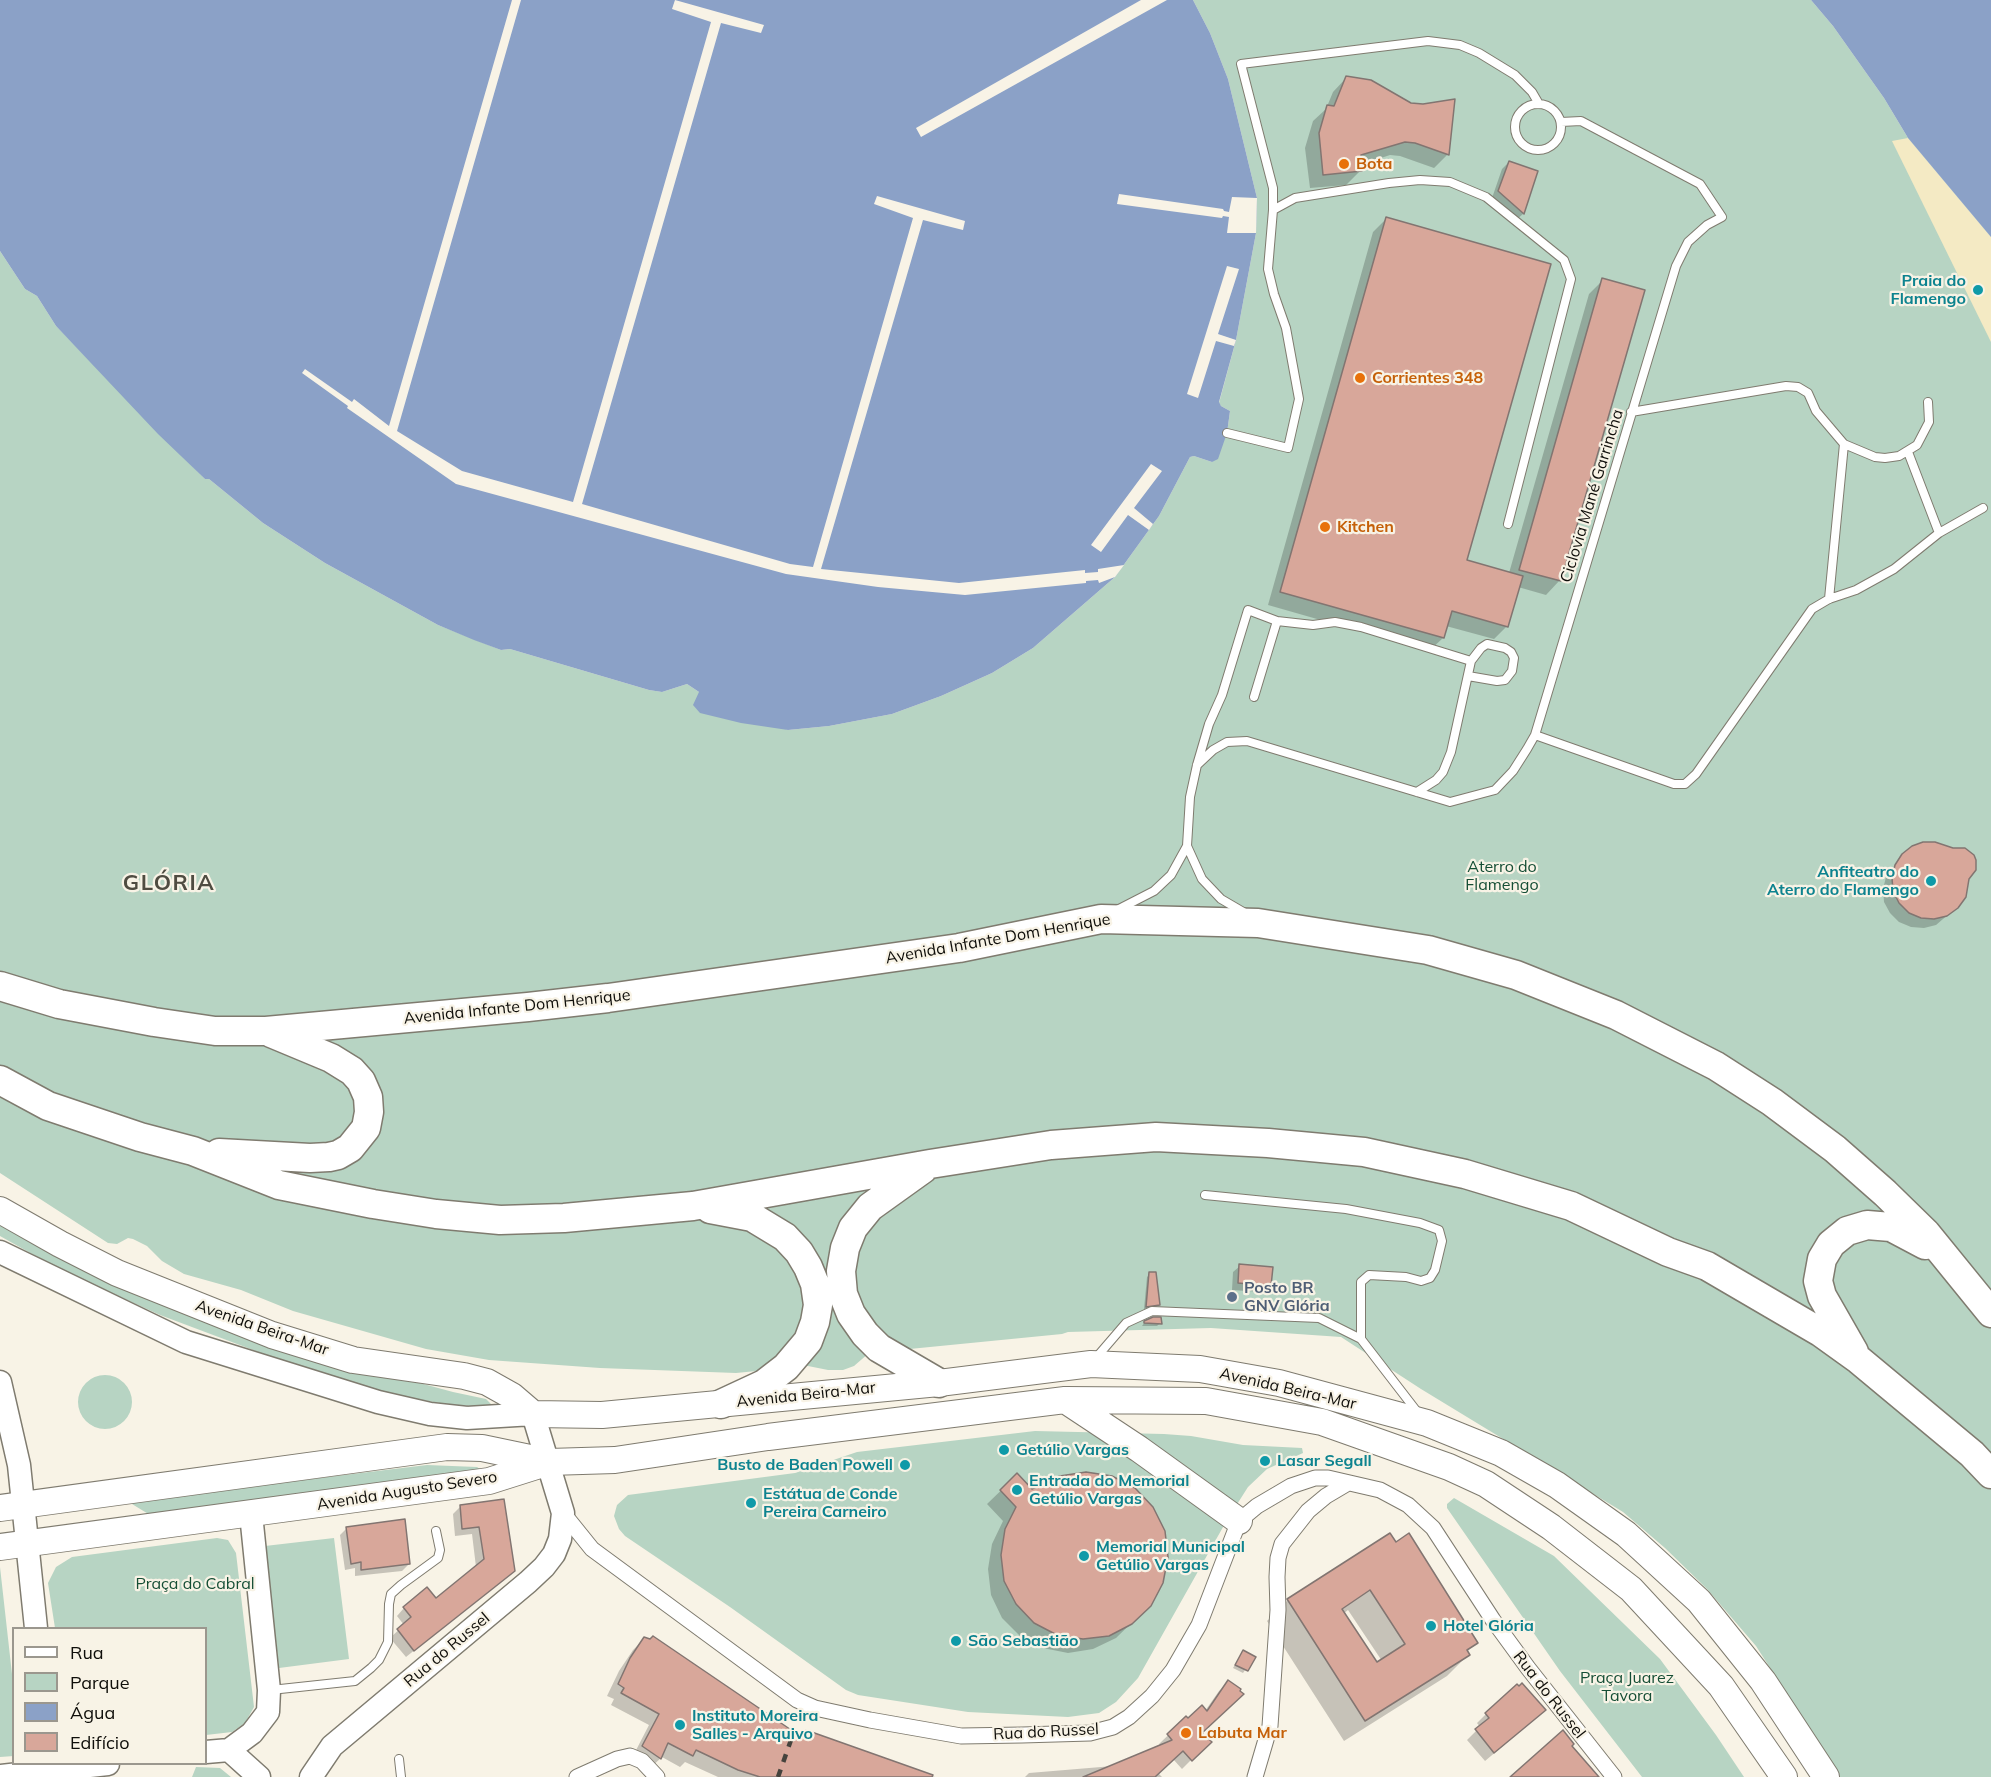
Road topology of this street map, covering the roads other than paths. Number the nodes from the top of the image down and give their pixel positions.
1 (1539, 104) junction
2 (1561, 122) junction
3 (1273, 210) junction
4 (1928, 402) dead end
5 (1631, 412) junction
6 (1227, 433) dead end
7 (1844, 444) junction
8 (1908, 452) junction
9 (1983, 508) dead end
10 (1508, 524) dead end
11 (1939, 533) junction
12 (1829, 599) junction
13 (1277, 621) junction
14 (1471, 661) junction
15 (1468, 675) junction
16 (1254, 697) dead end
17 (1535, 735) junction
18 (1197, 765) junction
19 (1417, 792) junction
20 (1187, 846) junction
21 (1101, 919) junction
22 (1258, 923) junction
23 (0, 986) edge
24 (266, 1031) junction
25 (0, 1080) edge
26 (193, 1151) junction
27 (930, 1164) junction
28 (1206, 1195) dead end
29 (693, 1206) junction
30 (0, 1210) edge
31 (1944, 1257) junction
32 (4, 1258) edge
33 (1991, 1313) edge
34 (1361, 1339) junction
35 (1859, 1360) junction
36 (1091, 1364) junction
37 (0, 1382) edge
38 (939, 1383) junction
39 (1065, 1400) junction
40 (721, 1404) junction
41 (533, 1414) junction
42 (1426, 1424) junction
43 (549, 1462) junction
44 (1991, 1474) edge
45 (1348, 1483) junction
46 (12, 1507) edge
47 (563, 1513) junction
48 (250, 1514) junction
49 (1239, 1521) junction
50 (436, 1531) dead end
51 (28, 1544) junction
52 (0, 1546) edge
53 (36, 1627) edge
54 (269, 1690) junction
55 (229, 1750) junction
56 (207, 1752) edge
57 (399, 1760) dead end
58 (99, 1765) edge
59 (52, 1770) edge
60 (0, 1776) edge
61 (259, 1777) edge
62 (311, 1777) edge
63 (401, 1777) edge
64 (577, 1777) edge
65 (657, 1777) edge
66 (1255, 1777) edge
67 (1614, 1777) edge
68 (1784, 1777) edge
69 (1826, 1777) edge

1 - 2 lane
1 - 2 lane
1 - 3 lane
2 - 5 lane, Ciclovia Mané Garrincha
3 - 6 lane
3 - 10 lane
4 - 8 lane
5 - 7 lane
5 - 17 lane, Ciclovia Mané Garrincha
7 - 8 lane
7 - 12 lane
8 - 11 lane
9 - 11 lane
11 - 12 lane
12 - 17 lane
13 - 14 lane
13 - 16 lane
13 - 18 lane
14 - 15 lane
14 - 15 lane
15 - 19 lane
17 - 19 lane, Ciclovia Mané Garrincha
18 - 19 lane
18 - 20 lane
20 - 21 lane
20 - 22 lane
21 - 22 highway, Avenida Infante Dom Henrique
21 - 24 highway, Avenida Infante Dom Henrique
22 - 31 highway, Avenida Infante Dom Henrique
23 - 24 highway, Avenida Infante Dom Henrique
24 - 26 highway
25 - 26 highway
26 - 29 highway
27 - 29 highway
27 - 35 highway
27 - 38 highway
28 - 34 lane
29 - 40 highway
30 - 41 main road, Avenida Beira-Mar
31 - 33 highway, Avenida Infante Dom Henrique
31 - 35 highway
32 - 41 main road, Avenida Beira-Mar
34 - 36 lane
34 - 42 lane
35 - 44 highway
36 - 38 main road, Avenida Beira-Mar
36 - 42 main road, Avenida Beira-Mar
37 - 46 main road
38 - 40 main road, Avenida Beira-Mar
39 - 43 main road, Avenida Beira-Mar
39 - 49 main road
39 - 68 main road, Avenida Beira-Mar
40 - 41 main road, Avenida Beira-Mar
41 - 43 main road, Rua do Russel
42 - 69 main road, Avenida Beira-Mar
43 - 46 main road, Avenida Augusto Severo
43 - 47 main road, Rua do Russel
43 - 48 main road, Avenida Augusto Severo
45 - 49 street, Rua do Russel
45 - 66 street
45 - 67 street, Rua do Russel
46 - 51 main road
47 - 49 street, Rua do Russel
47 - 62 main road, Rua do Russel
48 - 51 main road, Avenida Augusto Severo
48 - 54 main road
50 - 54 lane
51 - 52 main road, Avenida Augusto Severo
51 - 53 main road
54 - 55 main road
55 - 56 main road
55 - 61 main road
57 - 63 lane
58 - 59 main road
59 - 60 main road
64 - 65 street

